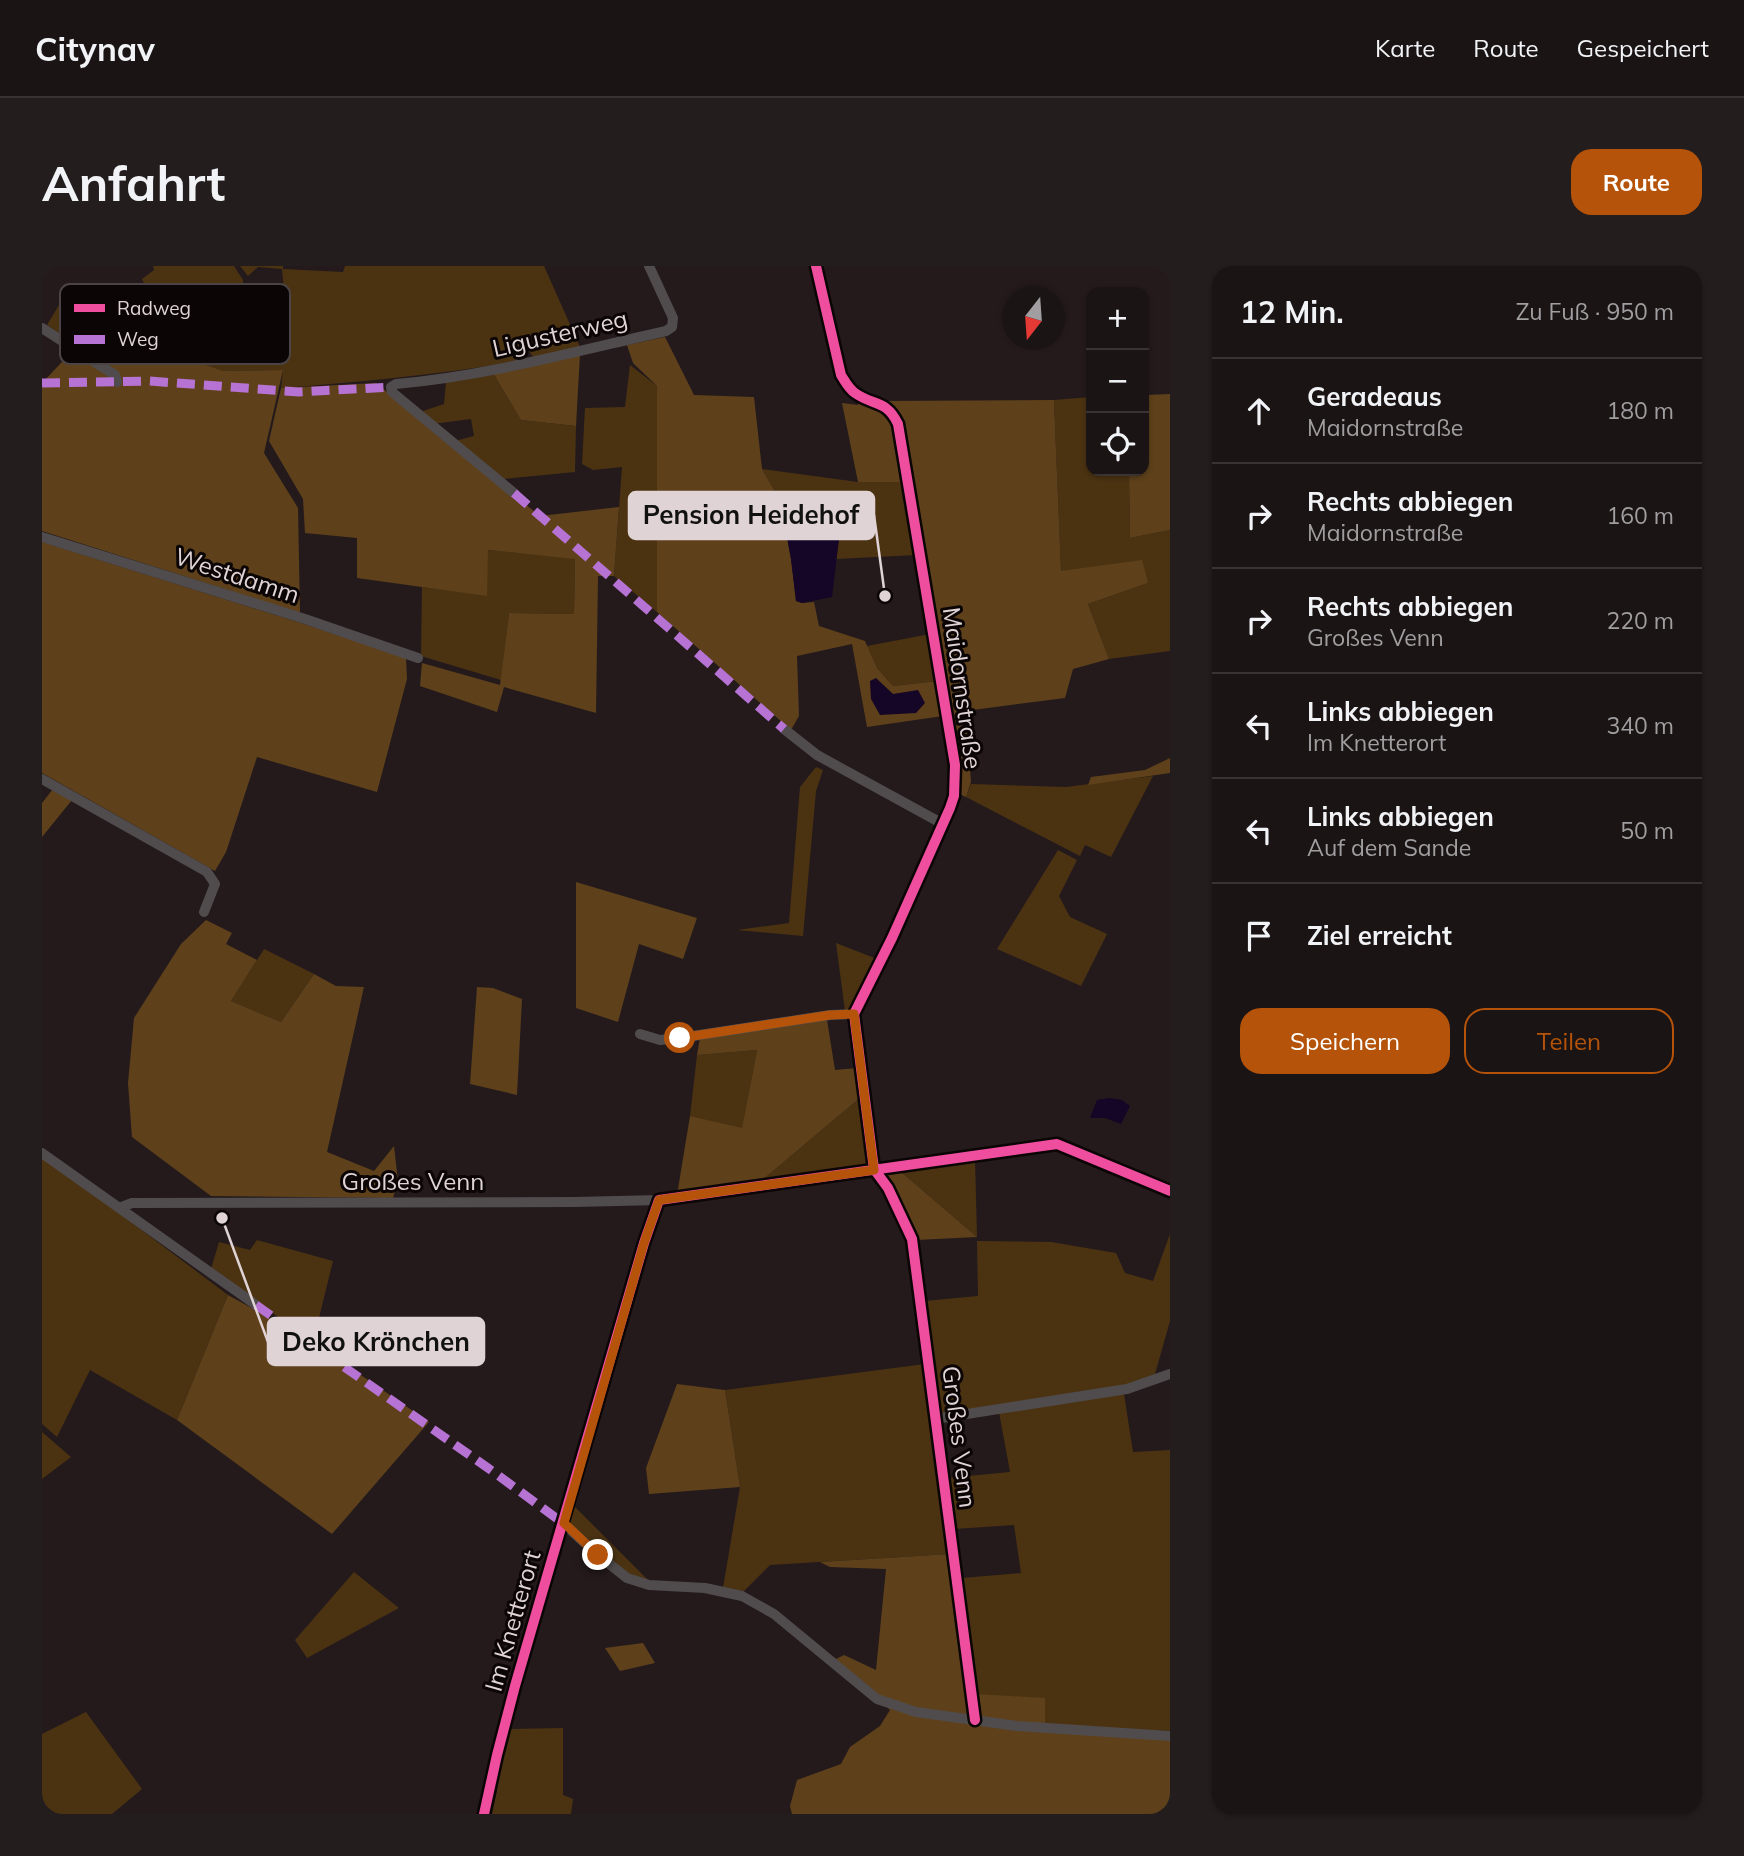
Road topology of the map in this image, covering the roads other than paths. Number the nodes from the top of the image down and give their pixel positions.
1 (649, 266) edge
2 (816, 266) edge
3 (42, 328) edge
4 (60, 340) edge
5 (98, 364) edge
6 (117, 382) dead end
7 (514, 493) dead end
8 (42, 537) edge
9 (418, 658) dead end
10 (784, 729) dead end
11 (42, 779) edge
12 (943, 824) junction
13 (204, 912) dead end
14 (854, 1014) junction
15 (640, 1034) dead end
16 (42, 1153) edge
17 (874, 1170) junction
18 (1170, 1191) edge
19 (659, 1200) junction
20 (119, 1208) junction
21 (256, 1305) dead end
22 (1170, 1374) edge
23 (935, 1419) junction
24 (564, 1523) junction
25 (975, 1720) junction
26 (1170, 1736) edge
27 (485, 1814) edge

1 - 7 street, Ligusterweg
2 - 12 street, Maidornstraße
3 - 4 street
5 - 6 street
8 - 9 street, Westdamm
10 - 12 street
11 - 13 street
12 - 14 street, Maidornstraße
14 - 15 street
14 - 17 street
16 - 20 street
17 - 18 street, Großes Venn
17 - 19 street, Großes Venn
17 - 23 street, Großes Venn
19 - 20 street, Großes Venn
19 - 24 street, Im Knetterort
20 - 21 street
22 - 23 street, Großes Venn
23 - 25 street, Großes Venn
24 - 25 street
24 - 27 street, Im Knetterort
25 - 26 street

